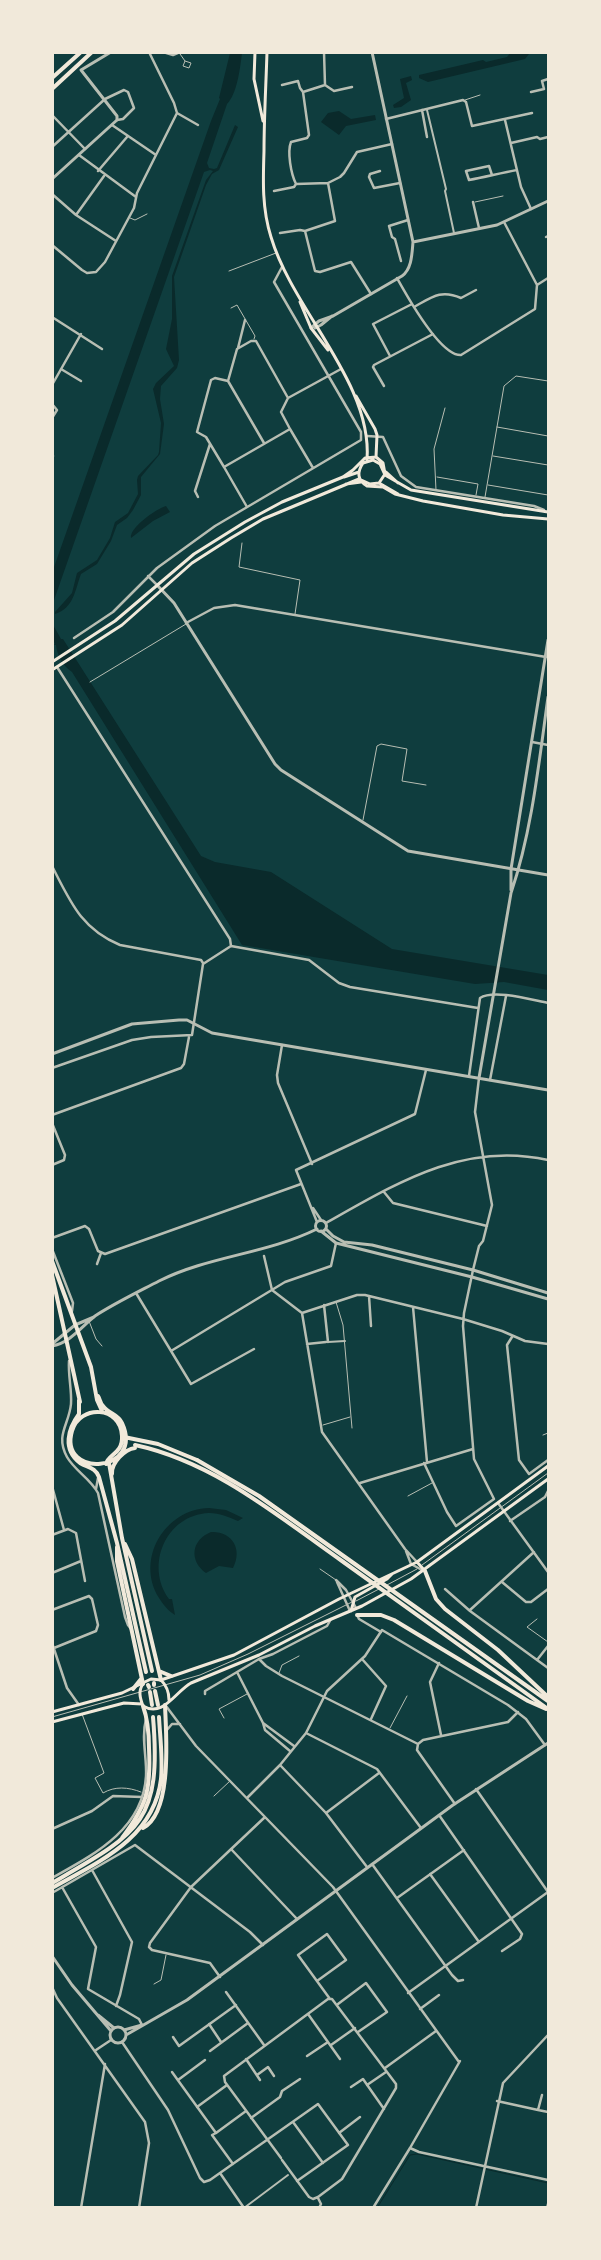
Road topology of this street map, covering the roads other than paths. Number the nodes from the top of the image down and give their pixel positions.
1 (81, 52) edge
2 (92, 52) edge
3 (111, 52) edge
4 (148, 52) edge
5 (163, 52) edge
6 (254, 52) edge
7 (267, 52) edge
8 (324, 52) edge
9 (372, 52) edge
10 (180, 53) edge
11 (185, 61) dead end
12 (52, 78) edge
13 (548, 79) edge
14 (282, 85) dead end
15 (325, 85) junction
16 (352, 87) dead end
17 (52, 89) edge
18 (303, 92) junction
19 (531, 92) dead end
20 (480, 95) dead end
21 (105, 99) junction
22 (464, 100) junction
23 (427, 108) junction
24 (422, 110) junction
25 (177, 113) junction
26 (532, 113) dead end
27 (52, 115) edge
28 (386, 119) junction
29 (117, 120) junction
30 (505, 120) junction
31 (112, 125) junction
32 (198, 125) dead end
33 (264, 126) junction
34 (70, 132) junction
35 (127, 137) junction
36 (427, 137) dead end
37 (548, 137) edge
38 (511, 143) junction
39 (392, 144) junction
40 (52, 147) edge
41 (85, 149) junction
42 (78, 155) junction
43 (156, 155) junction
44 (517, 170) junction
45 (98, 171) junction
46 (380, 171) dead end
47 (492, 175) junction
48 (104, 176) junction
49 (52, 179) edge
50 (328, 183) junction
51 (400, 183) junction
52 (296, 184) junction
53 (274, 191) dead end
54 (52, 194) edge
55 (503, 196) dead end
56 (136, 198) junction
57 (548, 201) edge
58 (474, 202) joint
59 (531, 209) junction
60 (147, 214) dead end
61 (76, 215) junction
62 (129, 218) junction
63 (408, 220) junction
64 (504, 222) junction
65 (479, 228) junction
66 (305, 231) junction
67 (280, 233) dead end
68 (454, 233) junction
69 (116, 241) junction
70 (413, 242) junction
71 (52, 245) edge
72 (276, 253) junction
73 (400, 261) dead end
74 (282, 267) junction
75 (229, 270) dead end
76 (397, 278) junction
77 (548, 278) edge
78 (537, 285) junction
79 (476, 290) dead end
80 (371, 294) junction
81 (299, 298) junction
82 (413, 306) junction
83 (231, 308) dead end
84 (52, 318) edge
85 (245, 320) junction
86 (316, 326) junction
87 (312, 328) junction
88 (81, 334) junction
89 (434, 334) junction
90 (254, 340) junction
91 (102, 349) dead end
92 (238, 349) junction
93 (330, 352) junction
94 (390, 356) junction
95 (341, 369) junction
96 (61, 370) junction
97 (328, 376) junction
98 (81, 381) dead end
99 (548, 381) edge
100 (228, 382) junction
101 (52, 385) edge
102 (384, 386) dead end
103 (354, 393) junction
104 (288, 398) junction
105 (52, 404) edge
106 (444, 408) dead end
107 (52, 418) edge
108 (497, 427) junction
109 (290, 429) junction
110 (377, 435) junction
111 (367, 436) junction
112 (548, 436) edge
113 (210, 444) junction
114 (264, 444) junction
115 (492, 456) junction
116 (376, 457) junction
117 (367, 459) junction
118 (548, 465) edge
119 (224, 467) junction
120 (313, 468) junction
121 (359, 472) junction
122 (385, 474) junction
123 (343, 476) junction
124 (436, 477) junction
125 (360, 480) junction
126 (379, 485) junction
127 (487, 485) junction
128 (436, 490) junction
129 (548, 490) edge
130 (198, 497) dead end
131 (476, 497) junction
132 (485, 499) junction
133 (247, 507) junction
134 (548, 512) edge
135 (548, 519) edge
136 (242, 543) dead end
137 (148, 576) junction
138 (157, 585) junction
139 (161, 589) junction
140 (295, 614) junction
141 (186, 623) junction
142 (74, 638) dead end
143 (548, 640) edge
144 (547, 657) edge
145 (52, 662) edge
146 (58, 667) junction
147 (52, 670) edge
148 (90, 682) dead end
149 (548, 697) edge
150 (532, 742) junction
151 (542, 743) junction
152 (548, 745) edge
153 (426, 785) dead end
154 (362, 823) junction
155 (52, 866) edge
156 (511, 869) junction
157 (519, 870) junction
158 (548, 875) edge
159 (511, 893) junction
160 (231, 946) junction
161 (203, 964) junction
162 (506, 996) junction
163 (548, 1003) edge
164 (478, 1008) junction
165 (195, 1024) junction
166 (191, 1036) junction
167 (282, 1045) junction
168 (52, 1054) edge
169 (52, 1068) edge
170 (426, 1068) junction
171 (469, 1076) junction
172 (480, 1078) junction
173 (490, 1080) junction
174 (548, 1090) edge
175 (52, 1115) edge
176 (52, 1122) edge
177 (481, 1156) junction
178 (548, 1160) edge
179 (312, 1164) junction
180 (52, 1165) edge
181 (301, 1184) junction
182 (384, 1192) junction
183 (319, 1221) junction
184 (326, 1223) junction
185 (487, 1226) junction
186 (317, 1228) junction
187 (326, 1229) junction
188 (321, 1231) junction
189 (52, 1238) edge
190 (336, 1243) junction
191 (372, 1245) junction
192 (52, 1249) edge
193 (371, 1251) junction
194 (101, 1253) junction
195 (264, 1256) dead end
196 (52, 1261) edge
197 (97, 1264) dead end
198 (473, 1270) junction
199 (52, 1275) edge
200 (472, 1276) junction
201 (272, 1290) junction
202 (52, 1291) edge
203 (136, 1293) junction
204 (548, 1293) edge
205 (58, 1296) junction
206 (368, 1296) junction
207 (548, 1299) edge
208 (336, 1302) junction
209 (324, 1305) junction
210 (413, 1307) junction
211 (302, 1313) junction
212 (71, 1314) junction
213 (463, 1319) junction
214 (89, 1320) junction
215 (75, 1325) junction
216 (371, 1326) dead end
217 (65, 1331) junction
218 (78, 1332) junction
219 (512, 1337) junction
220 (67, 1340) junction
221 (345, 1341) junction
222 (327, 1342) junction
223 (307, 1344) junction
224 (548, 1344) edge
225 (52, 1345) edge
226 (102, 1346) dead end
227 (254, 1349) dead end
228 (171, 1351) junction
229 (70, 1354) junction
230 (79, 1400) junction
231 (103, 1409) junction
232 (83, 1416) junction
233 (351, 1417) junction
234 (320, 1425) junction
235 (352, 1428) dead end
236 (548, 1433) edge
237 (543, 1434) dead end
238 (124, 1436) junction
239 (135, 1446) junction
240 (124, 1447) junction
241 (473, 1449) junction
242 (548, 1460) edge
243 (108, 1463) junction
244 (425, 1463) junction
245 (97, 1465) junction
246 (548, 1466) edge
247 (548, 1473) edge
248 (99, 1477) junction
249 (548, 1479) edge
250 (359, 1483) junction
251 (433, 1483) junction
252 (52, 1486) edge
253 (112, 1486) junction
254 (96, 1489) junction
255 (548, 1492) edge
256 (104, 1494) junction
257 (408, 1496) dead end
258 (547, 1498) edge
259 (496, 1501) junction
260 (501, 1507) junction
261 (504, 1511) junction
262 (510, 1520) junction
263 (64, 1530) junction
264 (52, 1535) edge
265 (122, 1538) junction
266 (117, 1543) junction
267 (405, 1549) junction
268 (534, 1552) junction
269 (81, 1560) junction
270 (417, 1562) junction
271 (412, 1564) junction
272 (420, 1567) junction
273 (320, 1569) dead end
274 (425, 1571) junction
275 (394, 1572) junction
276 (548, 1572) edge
277 (52, 1573) edge
278 (336, 1580) junction
279 (85, 1581) dead end
280 (502, 1582) junction
281 (445, 1589) dead end
282 (548, 1589) edge
283 (348, 1595) junction
284 (344, 1597) junction
285 (352, 1602) junction
286 (348, 1604) junction
287 (356, 1608) junction
288 (52, 1610) edge
289 (470, 1610) junction
290 (350, 1611) junction
291 (357, 1615) junction
292 (331, 1619) junction
293 (537, 1619) dead end
294 (132, 1630) junction
295 (381, 1631) junction
296 (548, 1642) edge
297 (52, 1643) edge
298 (548, 1646) edge
299 (54, 1648) junction
300 (54, 1654) edge
301 (299, 1656) dead end
302 (259, 1659) junction
303 (362, 1659) junction
304 (537, 1660) junction
305 (439, 1663) junction
306 (548, 1668) edge
307 (152, 1671) dead end
308 (158, 1671) junction
309 (146, 1672) dead end
310 (237, 1672) junction
311 (278, 1673) junction
312 (170, 1676) junction
313 (141, 1677) junction
314 (161, 1680) junction
315 (143, 1684) junction
316 (165, 1686) junction
317 (133, 1688) junction
318 (156, 1691) dead end
319 (150, 1692) dead end
320 (140, 1693) junction
321 (205, 1694) dead end
322 (248, 1694) junction
323 (325, 1696) junction
324 (406, 1696) dead end
325 (548, 1697) edge
326 (169, 1701) junction
327 (548, 1701) edge
328 (78, 1705) junction
329 (143, 1705) junction
330 (152, 1705) dead end
331 (158, 1705) dead end
332 (165, 1705) junction
333 (548, 1709) edge
334 (52, 1712) edge
335 (518, 1712) junction
336 (82, 1714) junction
337 (52, 1717) edge
338 (153, 1717) dead end
339 (159, 1717) dead end
340 (146, 1718) junction
341 (224, 1718) dead end
342 (371, 1719) junction
343 (52, 1722) edge
344 (263, 1723) junction
345 (180, 1724) junction
346 (390, 1729) junction
347 (166, 1732) junction
348 (306, 1733) junction
349 (441, 1736) junction
350 (418, 1744) junction
351 (547, 1744) edge
352 (294, 1747) junction
353 (291, 1752) junction
354 (280, 1765) junction
355 (379, 1772) junction
356 (230, 1781) junction
357 (476, 1789) junction
358 (143, 1795) junction
359 (214, 1796) dead end
360 (246, 1798) junction
361 (455, 1804) junction
362 (326, 1813) junction
363 (440, 1815) junction
364 (265, 1816) junction
365 (421, 1828) junction
366 (141, 1829) junction
367 (52, 1830) edge
368 (119, 1842) junction
369 (231, 1849) junction
370 (464, 1850) junction
371 (372, 1863) junction
372 (367, 1867) junction
373 (92, 1870) junction
374 (430, 1874) junction
375 (52, 1878) edge
376 (64, 1879) junction
377 (52, 1883) edge
378 (62, 1887) junction
379 (191, 1887) junction
380 (52, 1888) edge
381 (335, 1890) junction
382 (548, 1892) edge
383 (52, 1893) edge
384 (397, 1898) junction
385 (512, 1918) junction
386 (298, 1919) junction
387 (479, 1942) junction
388 (263, 1945) junction
389 (502, 1951) dead end
390 (166, 1954) junction
391 (52, 1956) edge
392 (445, 1966) junction
393 (220, 1976) junction
394 (463, 1980) dead end
395 (317, 1981) junction
396 (154, 1984) dead end
397 (52, 1987) edge
398 (226, 1992) dead end
399 (408, 1993) junction
400 (439, 1995) dead end
401 (330, 1999) junction
402 (338, 2004) junction
403 (236, 2005) junction
404 (116, 2006) junction
405 (420, 2009) junction
406 (308, 2014) junction
407 (248, 2023) junction
408 (209, 2024) junction
409 (142, 2025) junction
410 (355, 2028) junction
411 (112, 2029) junction
412 (124, 2030) junction
413 (436, 2031) junction
414 (358, 2032) junction
415 (126, 2035) junction
416 (548, 2035) edge
417 (173, 2037) dead end
418 (111, 2040) junction
419 (122, 2042) junction
420 (221, 2042) junction
421 (328, 2042) junction
422 (264, 2045) junction
423 (331, 2046) junction
424 (96, 2050) junction
425 (210, 2051) dead end
426 (307, 2056) dead end
427 (246, 2059) junction
428 (340, 2059) dead end
429 (206, 2060) dead end
430 (105, 2064) junction
431 (385, 2070) junction
432 (172, 2072) dead end
433 (257, 2075) junction
434 (274, 2076) dead end
435 (300, 2079) dead end
436 (178, 2080) junction
437 (260, 2080) dead end
438 (227, 2085) junction
439 (367, 2085) junction
440 (351, 2087) dead end
441 (542, 2095) dead end
442 (498, 2101) junction
443 (197, 2107) junction
444 (384, 2109) junction
445 (538, 2110) junction
446 (246, 2111) junction
447 (548, 2112) edge
448 (360, 2117) dead end
449 (251, 2118) junction
450 (294, 2122) junction
451 (216, 2133) junction
452 (339, 2133) junction
453 (267, 2140) junction
454 (410, 2148) junction
455 (323, 2163) junction
456 (233, 2164) junction
457 (484, 2166) junction
458 (220, 2173) junction
459 (288, 2175) dead end
460 (548, 2180) edge
461 (297, 2181) junction
462 (318, 2198) junction
463 (548, 2204) edge
464 (139, 2207) edge
465 (81, 2208) edge
466 (244, 2208) edge
467 (319, 2208) edge
468 (373, 2208) edge
469 (476, 2208) edge
470 (547, 2208) edge

1 - 12 main road
2 - 17 main road
3 - 21 street
4 - 25 street
5 - 10 street
6 - 33 main road
7 - 33 main road
8 - 15 street
9 - 28 street
10 - 11 lane
13 - 19 street
14 - 18 street
15 - 16 street
15 - 18 street
18 - 52 street
20 - 22 lane
21 - 29 street
21 - 29 street
21 - 34 street
22 - 23 street
22 - 30 street
23 - 24 street
23 - 68 street
24 - 28 street
24 - 36 street
25 - 32 street
25 - 43 street
26 - 30 street
27 - 34 street
28 - 39 street
29 - 31 street
30 - 38 street
31 - 35 street
31 - 41 street
33 - 72 main road
34 - 40 street
34 - 41 street
35 - 43 street
35 - 45 street
37 - 38 street
38 - 44 street
39 - 50 street
39 - 51 street
41 - 42 street
42 - 45 street
42 - 49 street
43 - 56 street
44 - 47 street
44 - 59 street
45 - 48 street
46 - 51 street
47 - 47 street
48 - 56 street
48 - 61 street
50 - 52 street
50 - 66 street
51 - 63 street
52 - 53 street
54 - 61 street
55 - 58 lane
56 - 62 street
57 - 59 street
58 - 65 street
59 - 64 street
60 - 62 lane
61 - 69 street
62 - 69 street
63 - 70 street
63 - 73 street
64 - 65 street
64 - 78 street
65 - 68 street
66 - 67 street
66 - 80 street
68 - 70 street
69 - 71 street
70 - 76 street
72 - 74 main road
72 - 75 lane
74 - 81 main road
74 - 97 street
76 - 80 street
76 - 82 street
77 - 78 street
78 - 89 street
79 - 82 street
80 - 86 street
81 - 86 main road
81 - 87 main road
82 - 89 street
82 - 94 street
83 - 85 lane
84 - 88 street
85 - 90 lane
85 - 92 street
86 - 87 street
86 - 93 main road
87 - 93 main road
88 - 91 street
88 - 96 street
89 - 94 street
90 - 92 street
90 - 104 street
92 - 100 street
93 - 95 main road
94 - 102 street
95 - 97 street
95 - 103 main road
96 - 98 street
96 - 101 street
97 - 104 street
97 - 120 street
99 - 108 lane
100 - 113 street
100 - 114 street
103 - 110 main road
103 - 111 main road
104 - 109 street
105 - 107 street
106 - 124 lane
108 - 112 lane
108 - 115 lane
109 - 114 street
109 - 120 street
110 - 111 street
110 - 116 main road
110 - 128 street
111 - 117 main road
113 - 119 street
113 - 130 street
114 - 119 street
115 - 118 lane
115 - 127 lane
116 - 117 main road
116 - 122 main road
117 - 121 main road
117 - 122 main road
117 - 123 main road
119 - 133 street
120 - 133 street
121 - 123 main road
121 - 125 main road
122 - 126 main road
122 - 134 main road
123 - 138 main road
124 - 128 lane
124 - 131 lane
125 - 126 main road
125 - 139 main road
126 - 135 main road
127 - 129 lane
127 - 132 lane
128 - 131 street
131 - 132 street
132 - 134 street
133 - 137 street
136 - 140 lane
137 - 138 street
137 - 142 street
138 - 139 street
138 - 145 main road
139 - 141 street
139 - 146 main road
140 - 141 street
140 - 144 street
141 - 148 lane
141 - 154 street
143 - 144 street
144 - 150 street
146 - 147 main road
146 - 160 street
149 - 151 street
150 - 151 street
150 - 156 street
151 - 152 street
151 - 157 street
153 - 154 lane
154 - 156 street
155 - 161 street
156 - 157 street
156 - 159 street
157 - 158 street
157 - 159 street
159 - 172 street
160 - 161 street
160 - 164 street
161 - 165 street
162 - 163 street
162 - 164 street
162 - 173 street
164 - 171 street
165 - 166 street
165 - 167 street
165 - 168 street
166 - 169 street
166 - 175 street
167 - 170 street
167 - 179 street
170 - 171 street
170 - 179 street
171 - 172 street
172 - 173 street
172 - 177 street
173 - 174 street
176 - 180 street
177 - 178 street
177 - 182 street
177 - 185 street
179 - 181 street
181 - 183 street
181 - 194 street
182 - 184 street
182 - 185 street
183 - 184 street
183 - 186 street
184 - 187 street
185 - 198 street
186 - 188 street
186 - 203 street
187 - 188 street
187 - 191 street
188 - 190 street
189 - 194 street
190 - 193 street
190 - 201 street
191 - 193 street
191 - 198 street
192 - 212 street
193 - 200 street
194 - 197 street
195 - 201 street
196 - 212 main road
198 - 200 street
198 - 204 street
199 - 205 main road
200 - 207 street
200 - 213 street
201 - 211 street
201 - 228 street
202 - 205 street
203 - 214 street
203 - 228 street
205 - 217 main road
206 - 208 street
206 - 210 street
206 - 216 street
208 - 209 street
208 - 221 lane
209 - 211 street
209 - 222 street
210 - 213 street
210 - 244 street
211 - 223 street
212 - 215 main road
213 - 219 street
213 - 241 street
214 - 215 street
214 - 218 street
214 - 226 lane
215 - 217 street
215 - 218 main road
217 - 220 main road
217 - 225 street
218 - 220 street
218 - 231 main road
219 - 224 street
219 - 242 street
220 - 225 street
220 - 229 main road
221 - 222 street
221 - 233 lane
222 - 223 street
223 - 234 street
227 - 228 street
229 - 230 main road
229 - 254 street
230 - 232 main road
230 - 248 main road
231 - 232 main road
231 - 238 main road
232 - 245 main road
233 - 234 lane
233 - 235 lane
234 - 250 street
236 - 237 lane
238 - 240 main road
238 - 243 main road
238 - 327 main road
239 - 240 main road
239 - 253 main road
239 - 333 main road
240 - 243 main road
241 - 244 street
241 - 259 street
243 - 245 main road
243 - 253 main road
244 - 250 street
244 - 251 street
245 - 256 main road
246 - 259 main road
247 - 260 lane
248 - 254 street
248 - 256 main road
249 - 261 main road
250 - 267 street
251 - 257 lane
251 - 259 street
252 - 263 street
253 - 265 main road
254 - 294 street
255 - 258 street
256 - 266 main road
258 - 262 street
259 - 260 street
259 - 270 main road
260 - 261 street
260 - 272 lane
261 - 262 street
261 - 274 main road
262 - 268 street
263 - 264 street
263 - 269 street
265 - 307 main road
265 - 308 main road
266 - 294 main road
266 - 309 main road
267 - 270 street
267 - 271 street
268 - 276 street
268 - 280 street
269 - 277 street
269 - 279 street
270 - 271 main road
270 - 272 main road
271 - 272 street
271 - 275 main road
272 - 274 main road
272 - 285 lane
273 - 278 lane
274 - 287 main road
274 - 325 main road
275 - 283 main road
275 - 285 main road
278 - 283 street
278 - 284 street
280 - 282 street
280 - 289 street
281 - 289 street
283 - 284 main road
283 - 285 street
284 - 286 street
284 - 312 main road
285 - 286 lane
285 - 287 street
285 - 290 main road
286 - 290 street
286 - 316 lane
287 - 290 main road
288 - 299 street
289 - 304 street
290 - 291 main road
290 - 292 main road
291 - 295 street
291 - 333 main road
292 - 302 street
292 - 326 main road
293 - 296 lane
294 - 313 main road
295 - 303 street
295 - 305 street
297 - 299 street
298 - 304 street
299 - 300 street
300 - 328 street
301 - 311 lane
302 - 310 street
302 - 311 street
303 - 323 street
303 - 342 street
304 - 306 street
305 - 335 street
305 - 349 street
308 - 312 main road
308 - 314 main road
310 - 321 street
310 - 322 street
311 - 323 street
312 - 314 main road
313 - 315 main road
313 - 317 main road
314 - 315 main road
314 - 316 main road
315 - 317 main road
315 - 320 main road
316 - 320 lane
316 - 326 main road
317 - 328 main road
318 - 331 main road
319 - 330 main road
320 - 329 main road
320 - 337 lane
322 - 341 lane
322 - 344 street
323 - 342 street
323 - 348 street
324 - 346 lane
326 - 332 main road
328 - 334 main road
329 - 332 main road
329 - 336 main road
329 - 340 main road
332 - 345 street
332 - 347 main road
335 - 349 street
335 - 351 street
336 - 343 main road
336 - 358 lane
338 - 368 main road
339 - 366 main road
340 - 358 street
340 - 368 main road
342 - 346 street
344 - 352 street
344 - 353 street
345 - 347 street
345 - 356 street
346 - 350 street
347 - 366 main road
348 - 352 street
348 - 355 street
349 - 350 street
350 - 361 street
351 - 357 street
352 - 353 street
353 - 354 street
354 - 360 street
354 - 362 street
355 - 362 street
355 - 365 street
356 - 359 lane
356 - 360 street
357 - 361 street
357 - 382 street
358 - 367 street
358 - 375 street
360 - 364 street
361 - 363 street
362 - 372 street
363 - 365 street
363 - 370 street
364 - 369 street
364 - 381 street
365 - 371 street
366 - 376 main road
368 - 376 main road
369 - 379 street
369 - 386 street
370 - 374 street
370 - 385 street
371 - 372 street
371 - 384 street
372 - 381 street
373 - 378 street
373 - 379 street
373 - 404 street
374 - 384 street
374 - 387 street
376 - 377 main road
376 - 380 main road
378 - 383 street
378 - 404 street
379 - 388 street
379 - 390 street
381 - 386 street
381 - 399 street
382 - 385 street
384 - 392 street
385 - 387 street
385 - 389 street
386 - 388 street
387 - 392 street
388 - 393 street
390 - 393 street
390 - 396 lane
391 - 411 street
392 - 394 street
392 - 399 street
393 - 409 street
395 - 395 street
395 - 401 street
397 - 424 street
398 - 403 street
399 - 405 street
400 - 405 street
401 - 402 street
401 - 406 street
402 - 410 street
402 - 414 street
403 - 407 street
403 - 408 street
404 - 409 street
405 - 413 street
406 - 421 street
406 - 422 street
407 - 420 street
407 - 422 street
408 - 417 street
408 - 420 street
409 - 412 street
409 - 415 street
410 - 414 street
410 - 423 street
411 - 412 street
411 - 418 street
412 - 415 street
413 - 431 street
413 - 454 street
414 - 431 street
415 - 419 street
416 - 442 street
418 - 419 street
418 - 424 street
419 - 458 street
420 - 425 street
421 - 423 street
421 - 426 street
422 - 427 street
423 - 428 street
424 - 430 street
427 - 433 street
427 - 438 street
429 - 436 street
430 - 464 street
430 - 465 street
431 - 439 street
431 - 444 street
432 - 436 street
433 - 434 street
433 - 437 street
435 - 449 street
436 - 443 street
438 - 443 street
438 - 446 street
439 - 440 street
439 - 444 street
441 - 445 street
442 - 445 street
442 - 457 street
443 - 451 street
444 - 462 street
445 - 447 street
446 - 449 street
446 - 451 street
448 - 452 street
449 - 453 street
450 - 452 street
450 - 453 street
450 - 455 street
451 - 456 street
452 - 455 street
453 - 456 street
453 - 461 street
454 - 457 street
454 - 468 street
455 - 461 street
456 - 458 street
457 - 460 street
457 - 469 street
458 - 466 street
459 - 466 street
461 - 462 street
462 - 467 street
463 - 470 street

